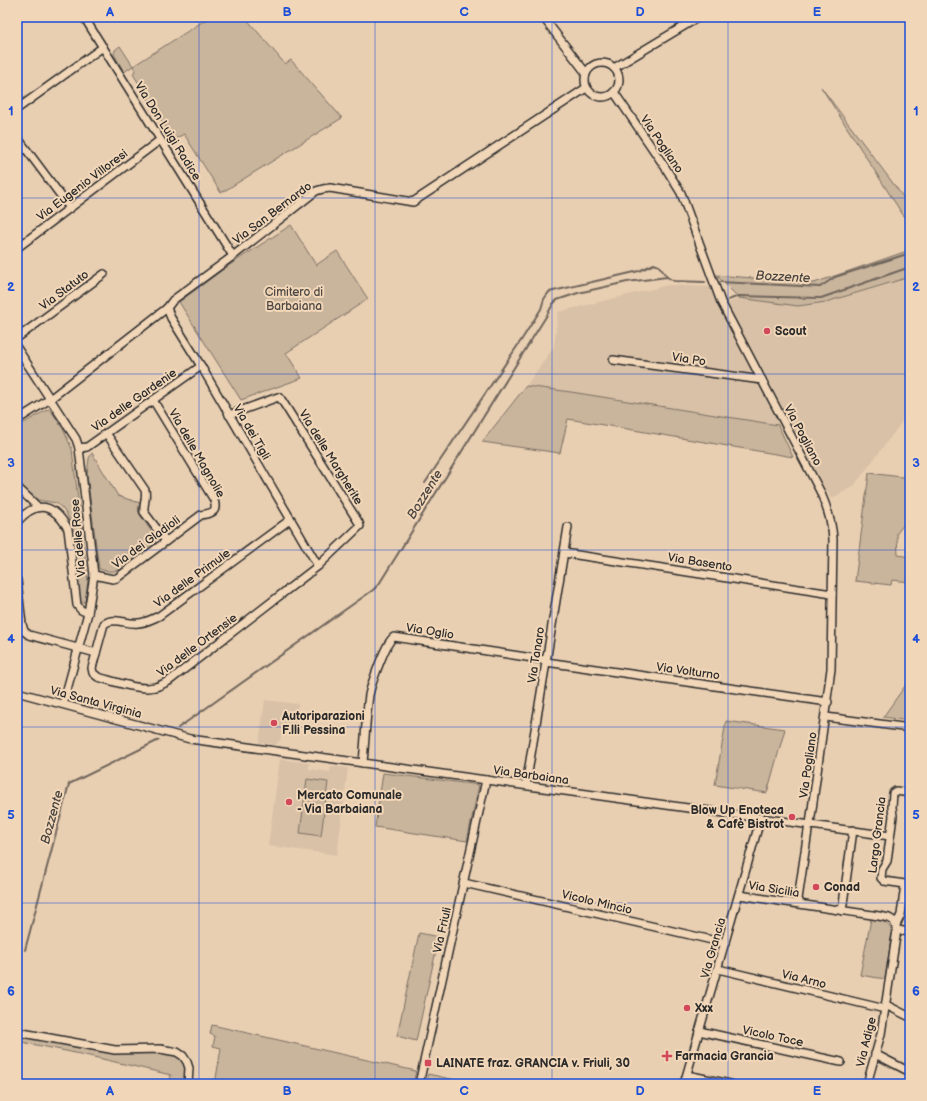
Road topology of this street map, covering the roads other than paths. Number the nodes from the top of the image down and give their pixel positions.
1 (84, 17) edge
2 (543, 17) edge
3 (699, 17) edge
4 (102, 47) junction
5 (614, 68) junction
6 (586, 72) junction
7 (586, 88) junction
8 (614, 92) junction
9 (17, 109) edge
10 (17, 137) edge
11 (160, 140) junction
12 (70, 208) junction
13 (17, 248) edge
14 (233, 256) junction
15 (104, 274) dead end
16 (167, 308) junction
17 (17, 338) edge
18 (17, 348) edge
19 (612, 360) dead end
20 (201, 366) junction
21 (762, 380) junction
22 (50, 399) junction
23 (153, 400) junction
24 (230, 415) junction
25 (17, 420) edge
26 (106, 433) junction
27 (79, 448) junction
28 (17, 487) edge
29 (38, 507) junction
30 (208, 514) joint
31 (290, 519) junction
32 (17, 522) edge
33 (568, 527) dead end
34 (166, 541) junction
35 (564, 553) junction
36 (318, 566) junction
37 (94, 575) junction
38 (17, 580) edge
39 (832, 594) junction
40 (88, 613) junction
41 (78, 648) junction
42 (96, 653) junction
43 (546, 661) junction
44 (17, 692) edge
45 (828, 702) junction
46 (63, 704) junction
47 (826, 717) junction
48 (910, 728) edge
49 (170, 734) joint
50 (363, 763) junction
51 (486, 780) junction
52 (526, 785) junction
53 (910, 793) edge
54 (761, 817) junction
55 (810, 824) junction
56 (853, 830) junction
57 (890, 836) junction
58 (464, 883) junction
59 (740, 895) junction
60 (800, 903) junction
61 (842, 910) junction
62 (897, 927) junction
63 (910, 932) edge
64 (726, 943) junction
65 (718, 969) junction
66 (886, 1007) junction
67 (910, 1017) edge
68 (700, 1031) junction
69 (17, 1032) edge
70 (875, 1054) junction
71 (841, 1062) dead end
72 (910, 1072) edge
73 (687, 1074) junction
74 (188, 1084) edge
75 (419, 1084) edge
76 (684, 1084) edge
77 (730, 1084) edge
78 (867, 1084) edge

1 - 4 street, Via Don Luigi Radice
2 - 6 street
3 - 5 street
4 - 9 street
4 - 11 street, Via Don Luigi Radice
5 - 6 street
5 - 8 street
6 - 7 street
7 - 8 street
7 - 14 street, Via San Bernardo
8 - 21 street, Via Pogliano
10 - 12 street
11 - 12 street, Via Eugenio Villoresi
11 - 14 street, Via Don Luigi Radice
12 - 13 street, Via Eugenio Villoresi
14 - 16 street, Via San Bernardo
15 - 17 street, Via Statuto
16 - 20 street, Via dei Tigli
16 - 22 street, Via San Bernardo
18 - 22 street, Via delle Rose
19 - 21 street, Via Po
20 - 23 street, Via delle Gardenie
20 - 24 street, Via dei Tigli
21 - 39 street, Via Pogliano
22 - 25 street, Via San Bernardo
22 - 27 street, Via delle Rose
23 - 26 street, Via delle Gardenie
23 - 30 street, Via delle Magnolie
24 - 31 street, Via dei Tigli
24 - 36 street, Via delle Margherite
26 - 27 street, Via delle Gardenie
26 - 34 street
27 - 37 street, Via delle Rose
28 - 29 street
29 - 32 street
29 - 40 street
30 - 34 street, Via dei Gladioli
31 - 36 street, Via dei Tigli
31 - 42 street, Via delle Primule
33 - 35 street, Via Tanaro
34 - 37 street, Via dei Gladioli
35 - 39 street, Via Basento
35 - 43 street, Via Tanaro
36 - 42 street, Via delle Ortensie
37 - 40 street, Via delle Rose
38 - 41 street
39 - 45 street, Via Pogliano
40 - 41 street, Via delle Rose
41 - 42 street
41 - 46 street, Via delle Rose
43 - 45 street, Via Volturno
43 - 50 street, Via Oglio
43 - 52 street, Via Tanaro
44 - 46 street, Via Santa Virginia
45 - 47 street, Via Pogliano
46 - 49 street, Via Santa Virginia
47 - 48 street
47 - 55 street, Via Pogliano
49 - 50 street, Via Barbaiana
50 - 51 street, Via Barbaiana
51 - 52 street, Via Barbaiana
51 - 58 street, Via Friuli
52 - 54 street, Via Barbaiana
53 - 57 street, Largo Grancia
54 - 55 street, Via Barbaiana
54 - 59 street, Via Grancia
55 - 56 street, Via Barbaiana
55 - 60 street, Via Pogliano
56 - 57 street, Via Barbaiana
56 - 61 street
57 - 62 street, Largo Grancia
58 - 64 street, Vicolo Mincio
58 - 75 street, Via Friuli
59 - 60 street, Via Sicilia
59 - 64 street, Via Grancia
60 - 61 street, Via Sicilia
61 - 62 street, Via Sicilia
62 - 63 street, Via Sicilia
62 - 66 street, Via Adige
64 - 65 street, Via Grancia
65 - 66 street, Via Arno
65 - 68 street, Via Grancia
66 - 67 street, Via Adige
66 - 70 street, Via Adige
68 - 71 street, Vicolo Toce
68 - 73 street, Via Grancia
69 - 74 street
70 - 72 street
70 - 78 street, Via Adige
73 - 76 street, Via Grancia
73 - 77 street

